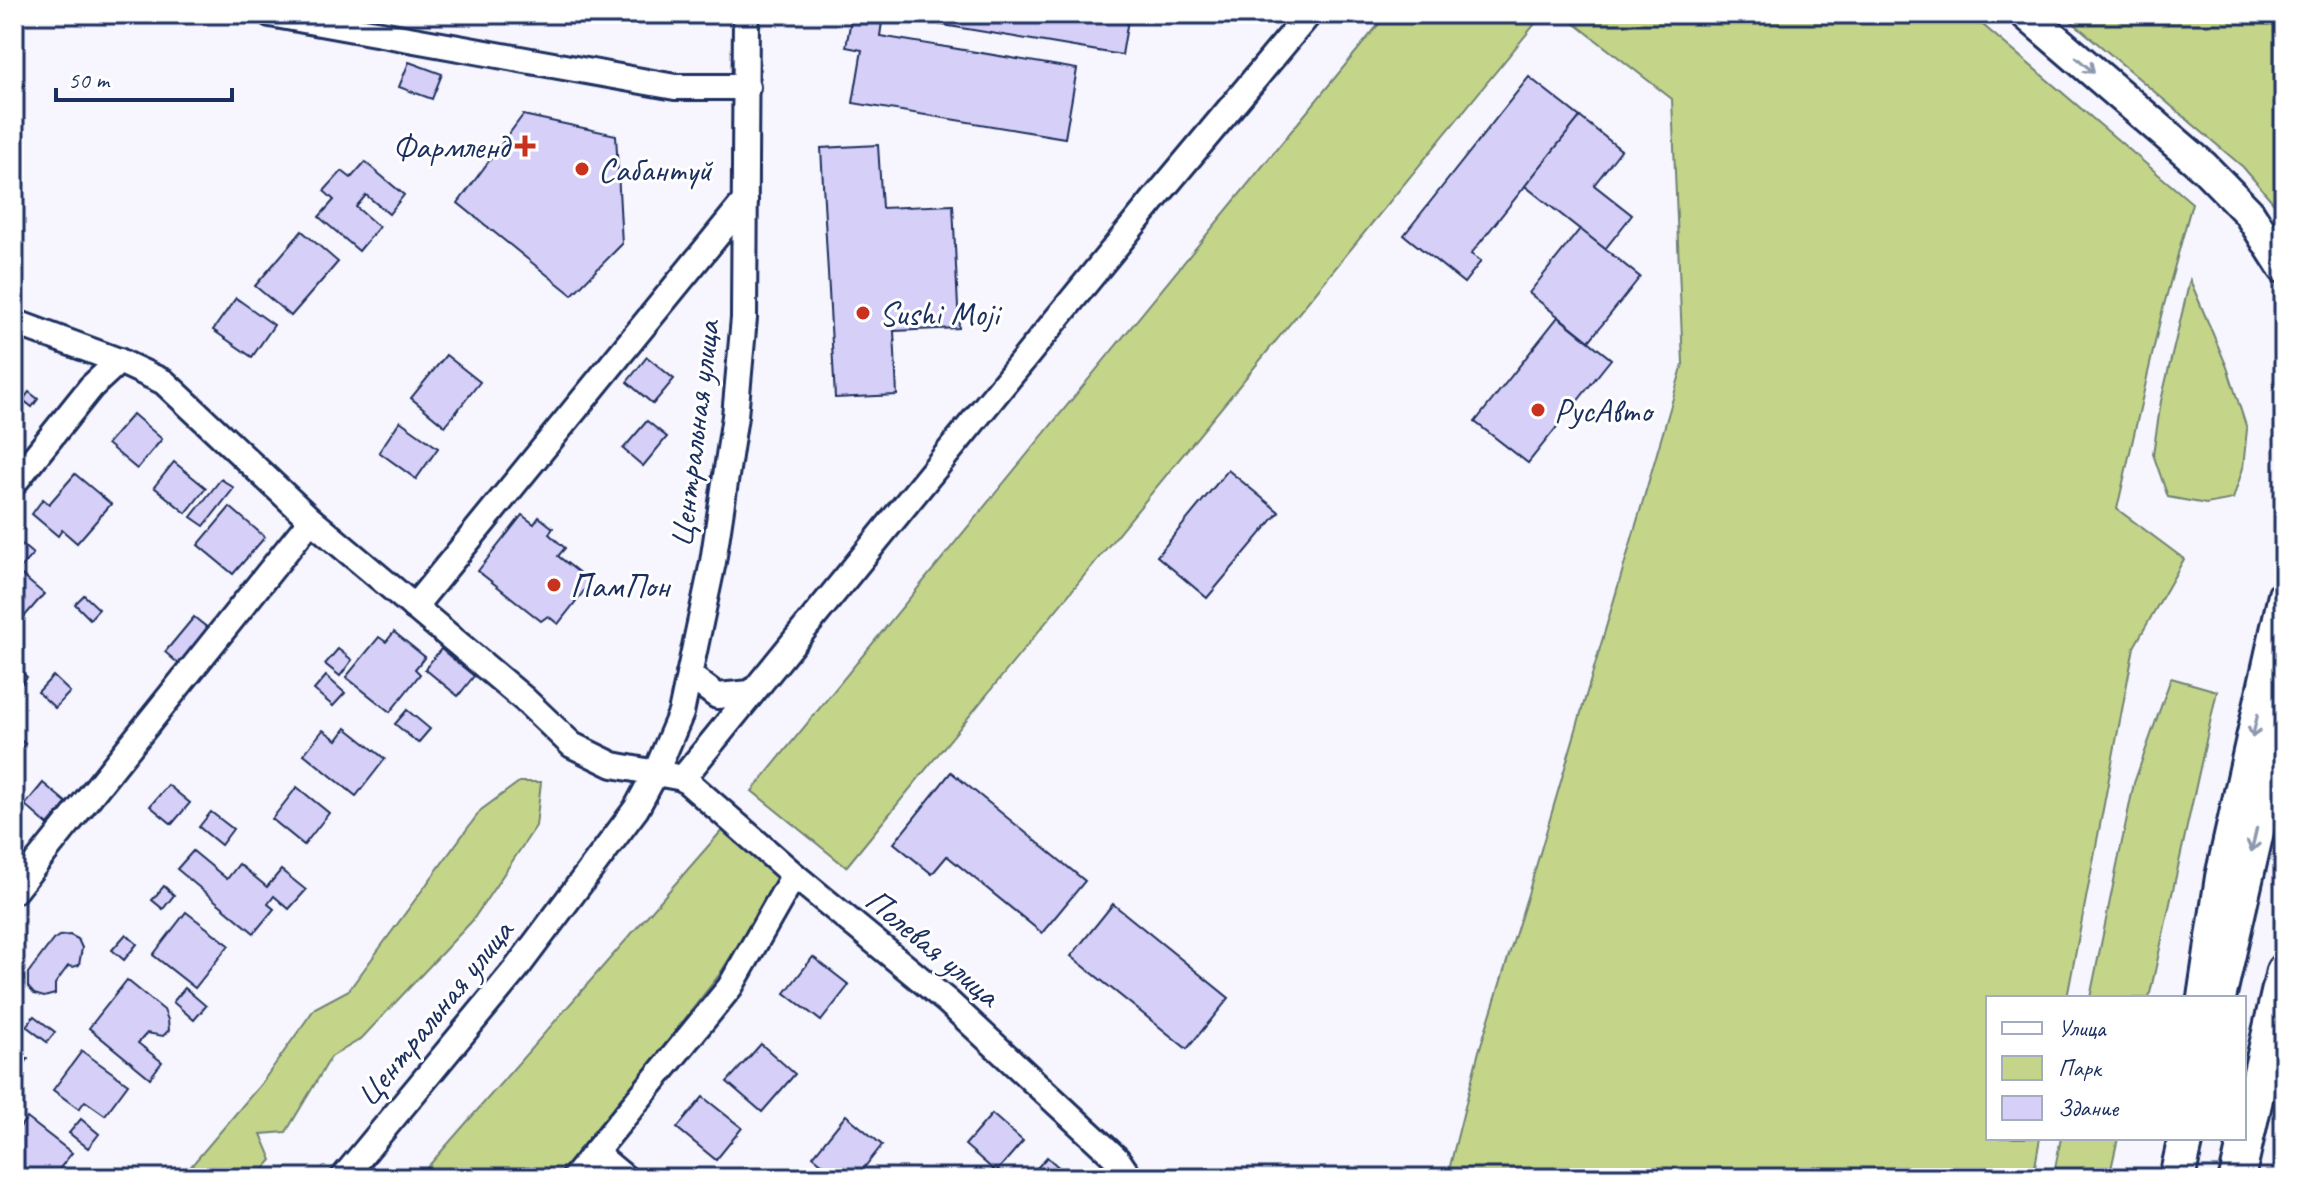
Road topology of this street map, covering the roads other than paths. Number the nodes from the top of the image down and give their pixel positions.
1 (270, 14) edge
2 (746, 14) edge
3 (1309, 14) edge
4 (2026, 14) edge
5 (747, 87) junction
6 (745, 201) junction
7 (2284, 268) edge
8 (14, 322) edge
9 (119, 361) junction
10 (14, 483) edge
11 (311, 520) junction
12 (2284, 595) edge
13 (414, 607) junction
14 (689, 675) junction
15 (751, 693) junction
16 (2284, 709) edge
17 (656, 772) junction
18 (683, 778) junction
19 (794, 875) junction
20 (14, 891) edge
21 (2284, 971) edge
22 (2203, 996) edge
23 (2218, 996) edge
24 (2246, 1138) edge
25 (2184, 1140) edge
26 (2246, 1140) edge
27 (595, 1153) junction
28 (343, 1178) edge
29 (574, 1178) edge
30 (625, 1178) edge
31 (1130, 1178) edge
32 (2176, 1178) edge
33 (2237, 1178) edge

1 - 5 street
2 - 5 street, Центральная улица
3 - 15 street
4 -> 7 main road
5 - 6 street, Центральная улица
6 - 13 street
6 - 14 street, Центральная улица
8 - 9 street
9 - 10 street
9 - 11 street
11 - 13 street
11 - 20 street
12 -> 22 main road
13 - 17 street
14 - 15 street
14 - 17 street, Центральная улица
15 - 18 street
16 -> 23 highway
17 - 18 street
17 - 28 street, Центральная улица
18 - 19 street, Полевая улица
19 - 27 street
19 - 31 street, Полевая улица
21 - 24 highway
25 - 32 highway
26 - 33 highway
27 - 29 street
27 - 30 street

